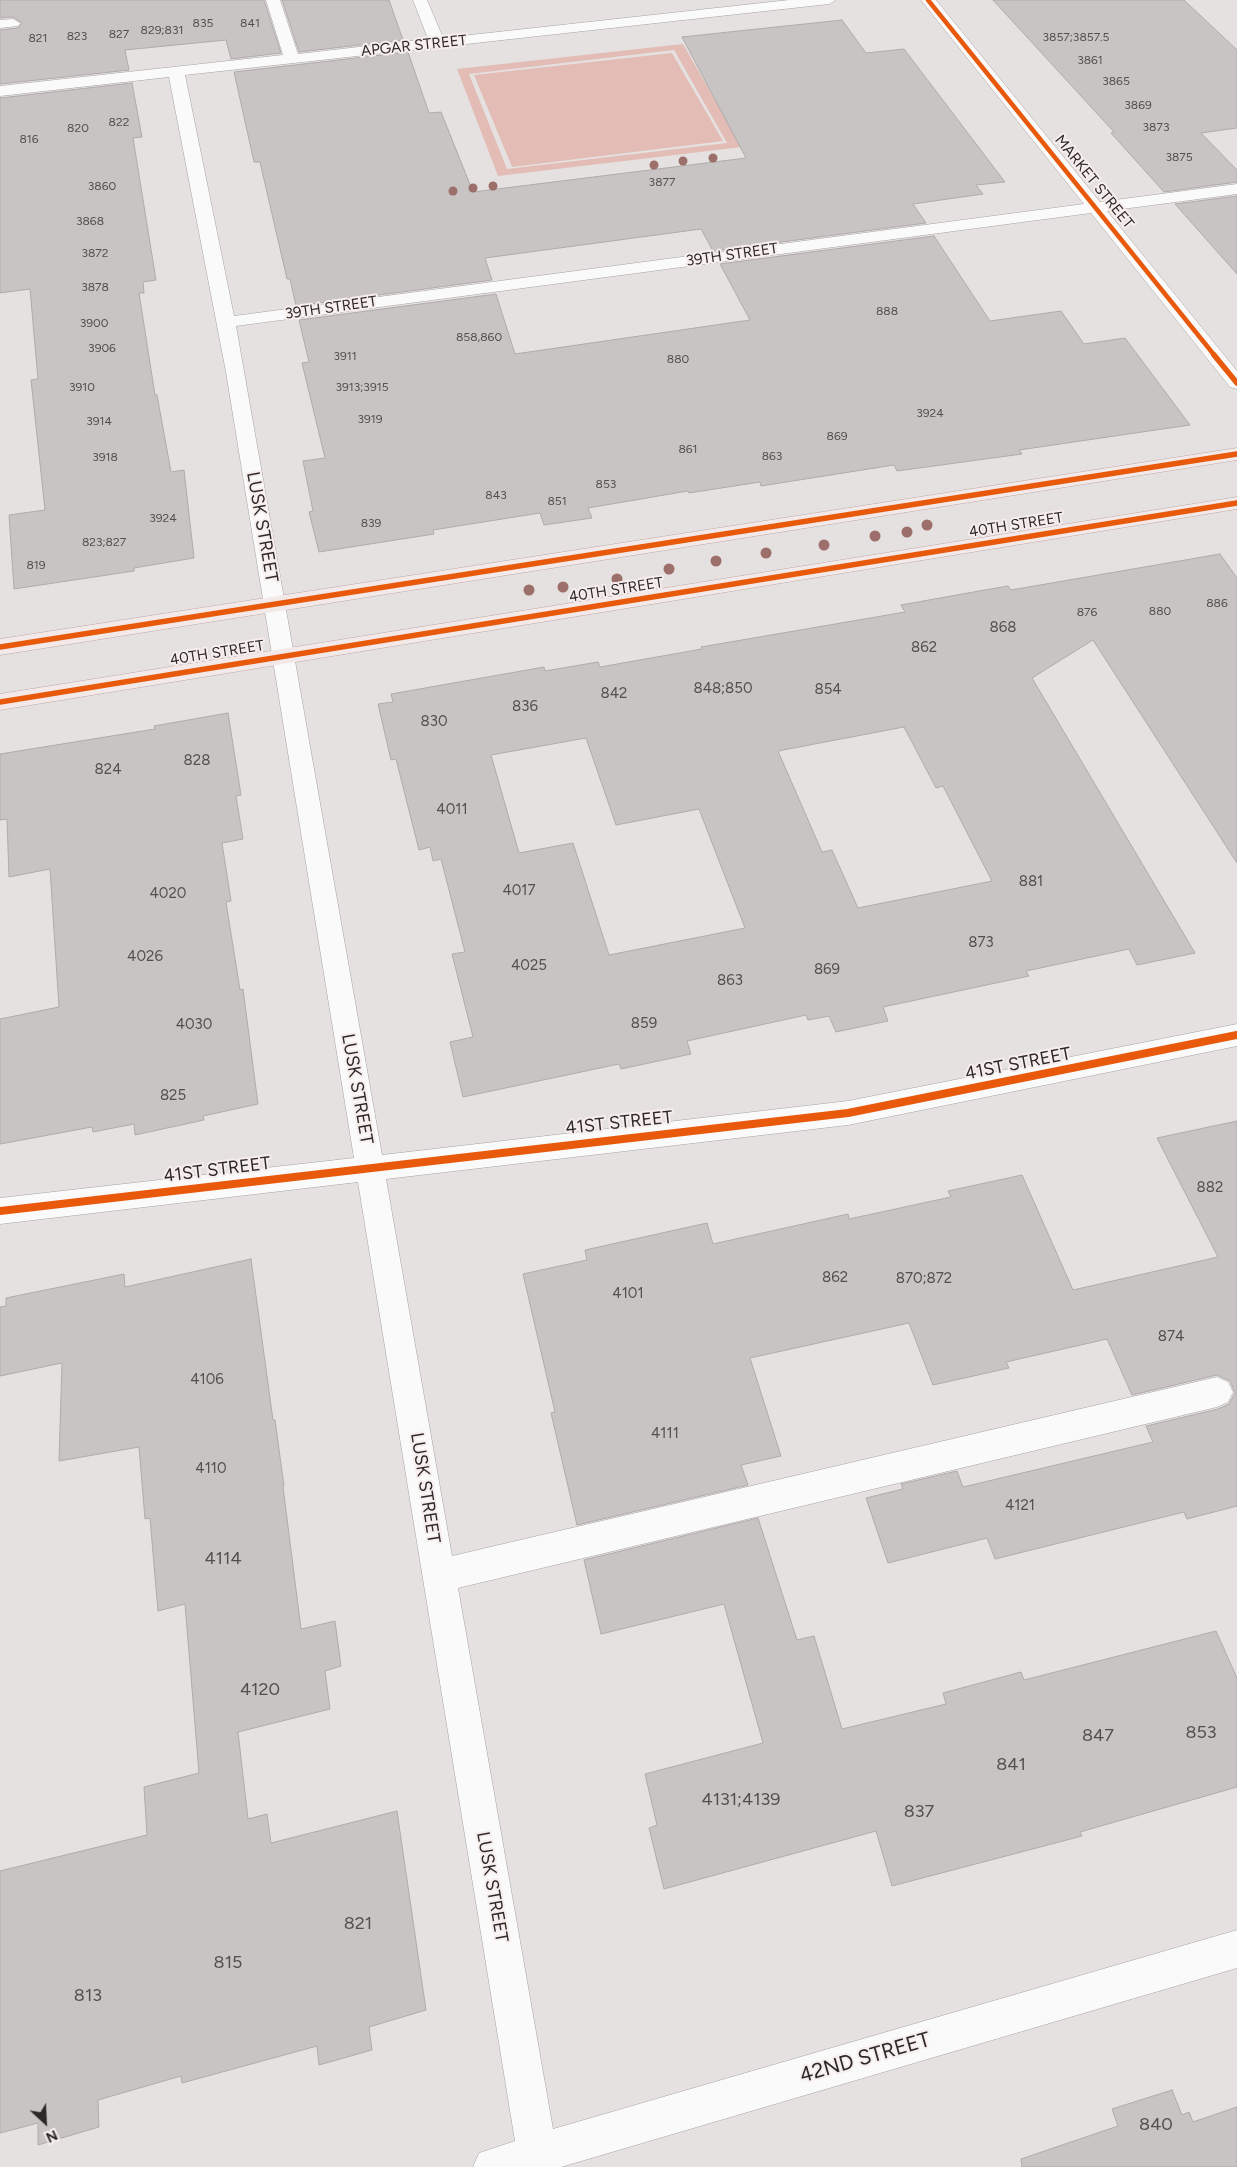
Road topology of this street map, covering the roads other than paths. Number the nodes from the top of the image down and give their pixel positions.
1 (274, 0) edge
2 (420, 0) edge
3 (829, 0) edge
4 (928, 0) edge
5 (436, 43) junction
6 (292, 59) junction
7 (176, 71) junction
8 (0, 91) edge
9 (1237, 189) edge
10 (1097, 207) junction
11 (227, 322) junction
12 (1237, 383) edge
13 (1237, 454) edge
14 (1237, 503) edge
15 (276, 604) junction
16 (0, 647) edge
17 (284, 657) junction
18 (0, 702) edge
19 (1237, 1035) edge
20 (372, 1166) junction
21 (0, 1211) edge
22 (1217, 1392) dead end
23 (440, 1576) junction
24 (1237, 1949) edge
25 (538, 2161) edge
26 (493, 2167) edge

1 - 6 street
2 - 5 street
3 - 5 street, APGAR STREET
4 - 10 street, MARKET STREET
5 - 6 street, APGAR STREET
6 - 7 street, APGAR STREET
7 - 8 street, APGAR STREET
7 - 11 street, LUSK STREET
9 - 10 street, 39TH STREET
10 - 11 street, 39TH STREET
10 - 12 street, MARKET STREET
11 - 15 street, LUSK STREET
13 - 15 main road
14 - 17 main road, 40TH STREET
15 - 16 main road
15 - 17 street, LUSK STREET
17 - 18 main road, 40TH STREET
17 - 20 street, LUSK STREET
19 - 20 street, 41ST STREET
20 - 21 street, 41ST STREET
20 - 23 street, LUSK STREET
22 - 23 street
23 - 25 street, LUSK STREET
24 - 25 street, 42ND STREET
25 - 26 street, 42ND STREET

